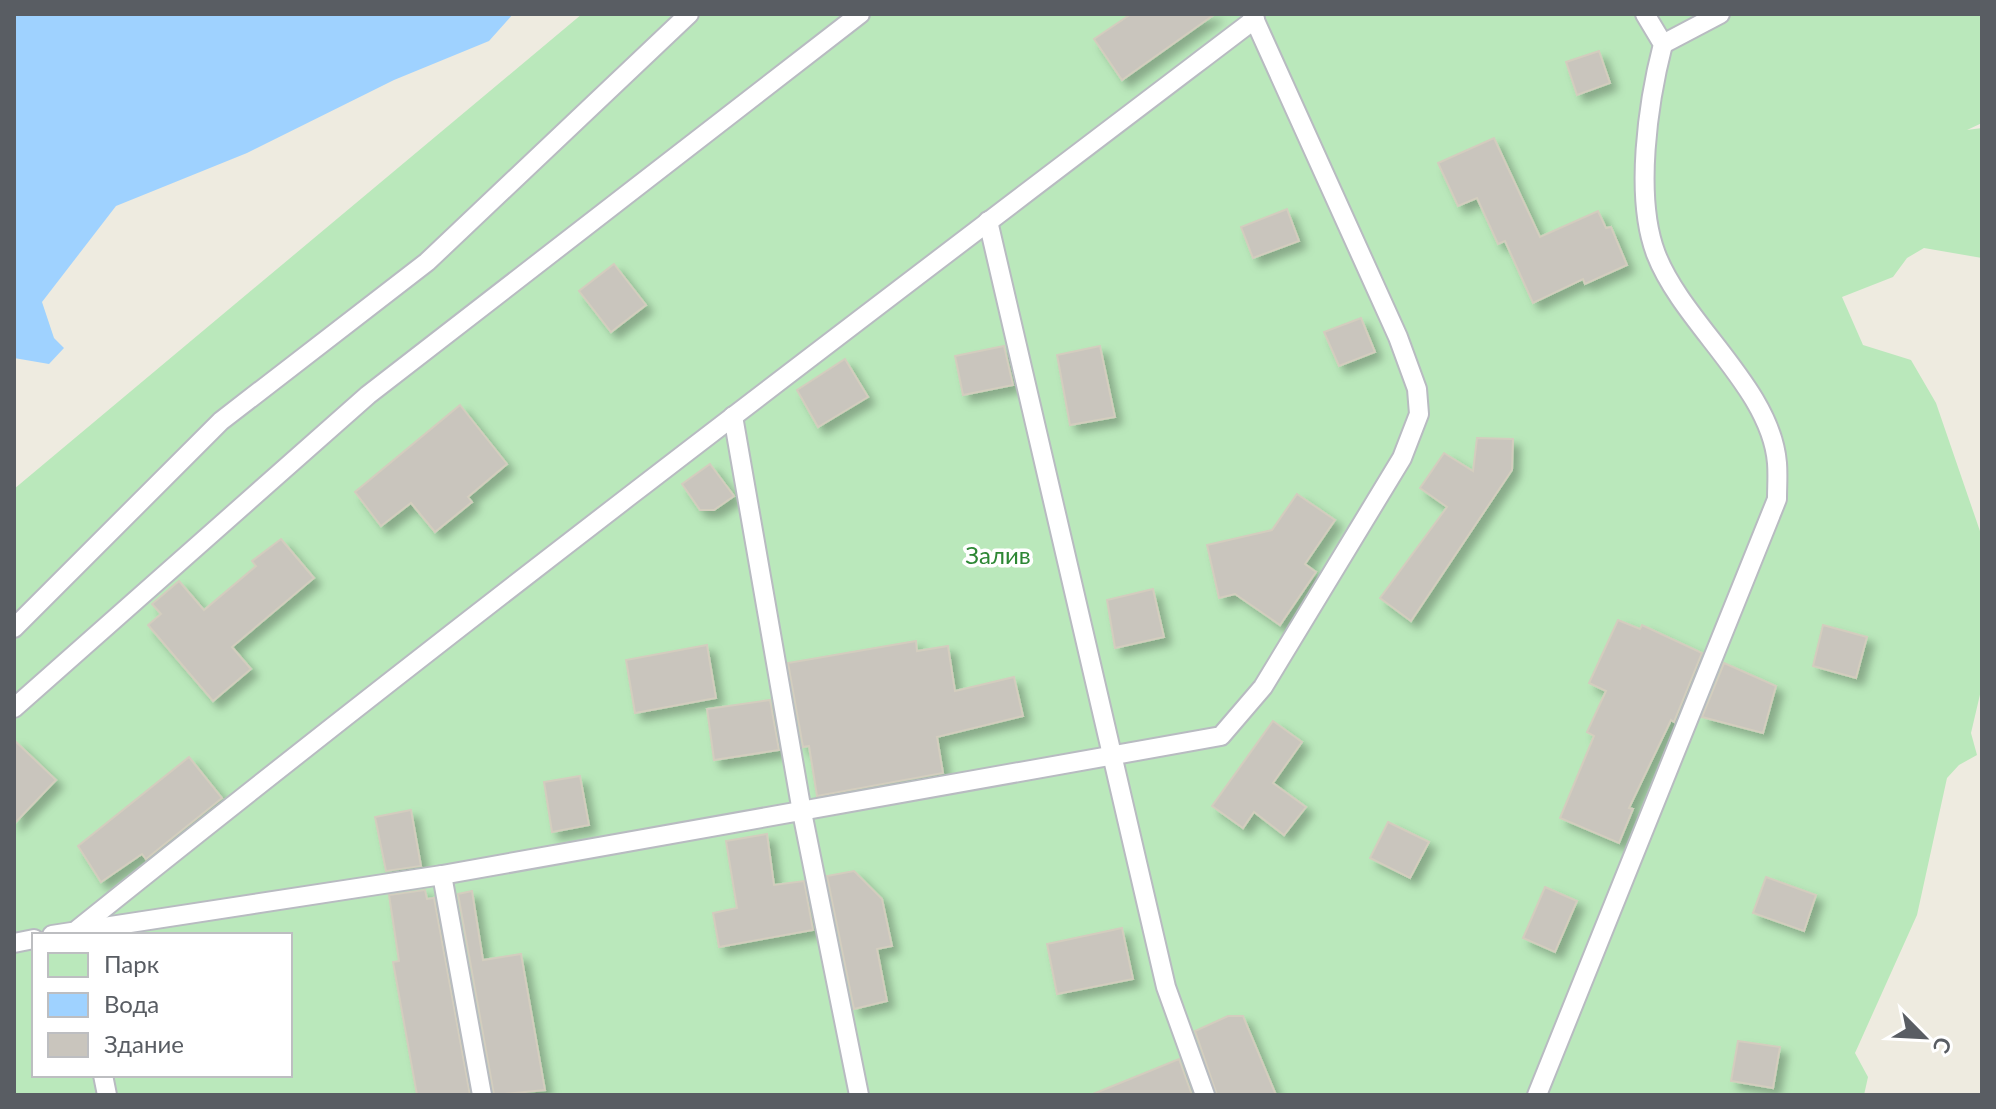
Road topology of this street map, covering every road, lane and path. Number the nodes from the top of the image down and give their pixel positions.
1 (689, 14) edge
2 (860, 14) edge
3 (1645, 14) edge
4 (1720, 14) edge
5 (1254, 17) edge
6 (1663, 44) junction
7 (988, 221) junction
8 (733, 416) junction
9 (14, 628) edge
10 (14, 708) edge
11 (1110, 756) junction
12 (802, 812) junction
13 (442, 875) junction
14 (78, 932) edge
15 (482, 1095) edge
16 (859, 1095) edge
17 (1205, 1095) edge
18 (1537, 1095) edge

1 - 9 lane
2 - 10 lane
3 - 6 lane
4 - 6 lane
5 - 7 lane
5 - 11 lane
6 - 18 lane
7 - 8 lane
7 - 11 lane
8 - 12 lane
8 - 14 lane
11 - 12 lane
11 - 17 lane
12 - 13 lane
12 - 16 lane
13 - 14 lane
13 - 15 lane

